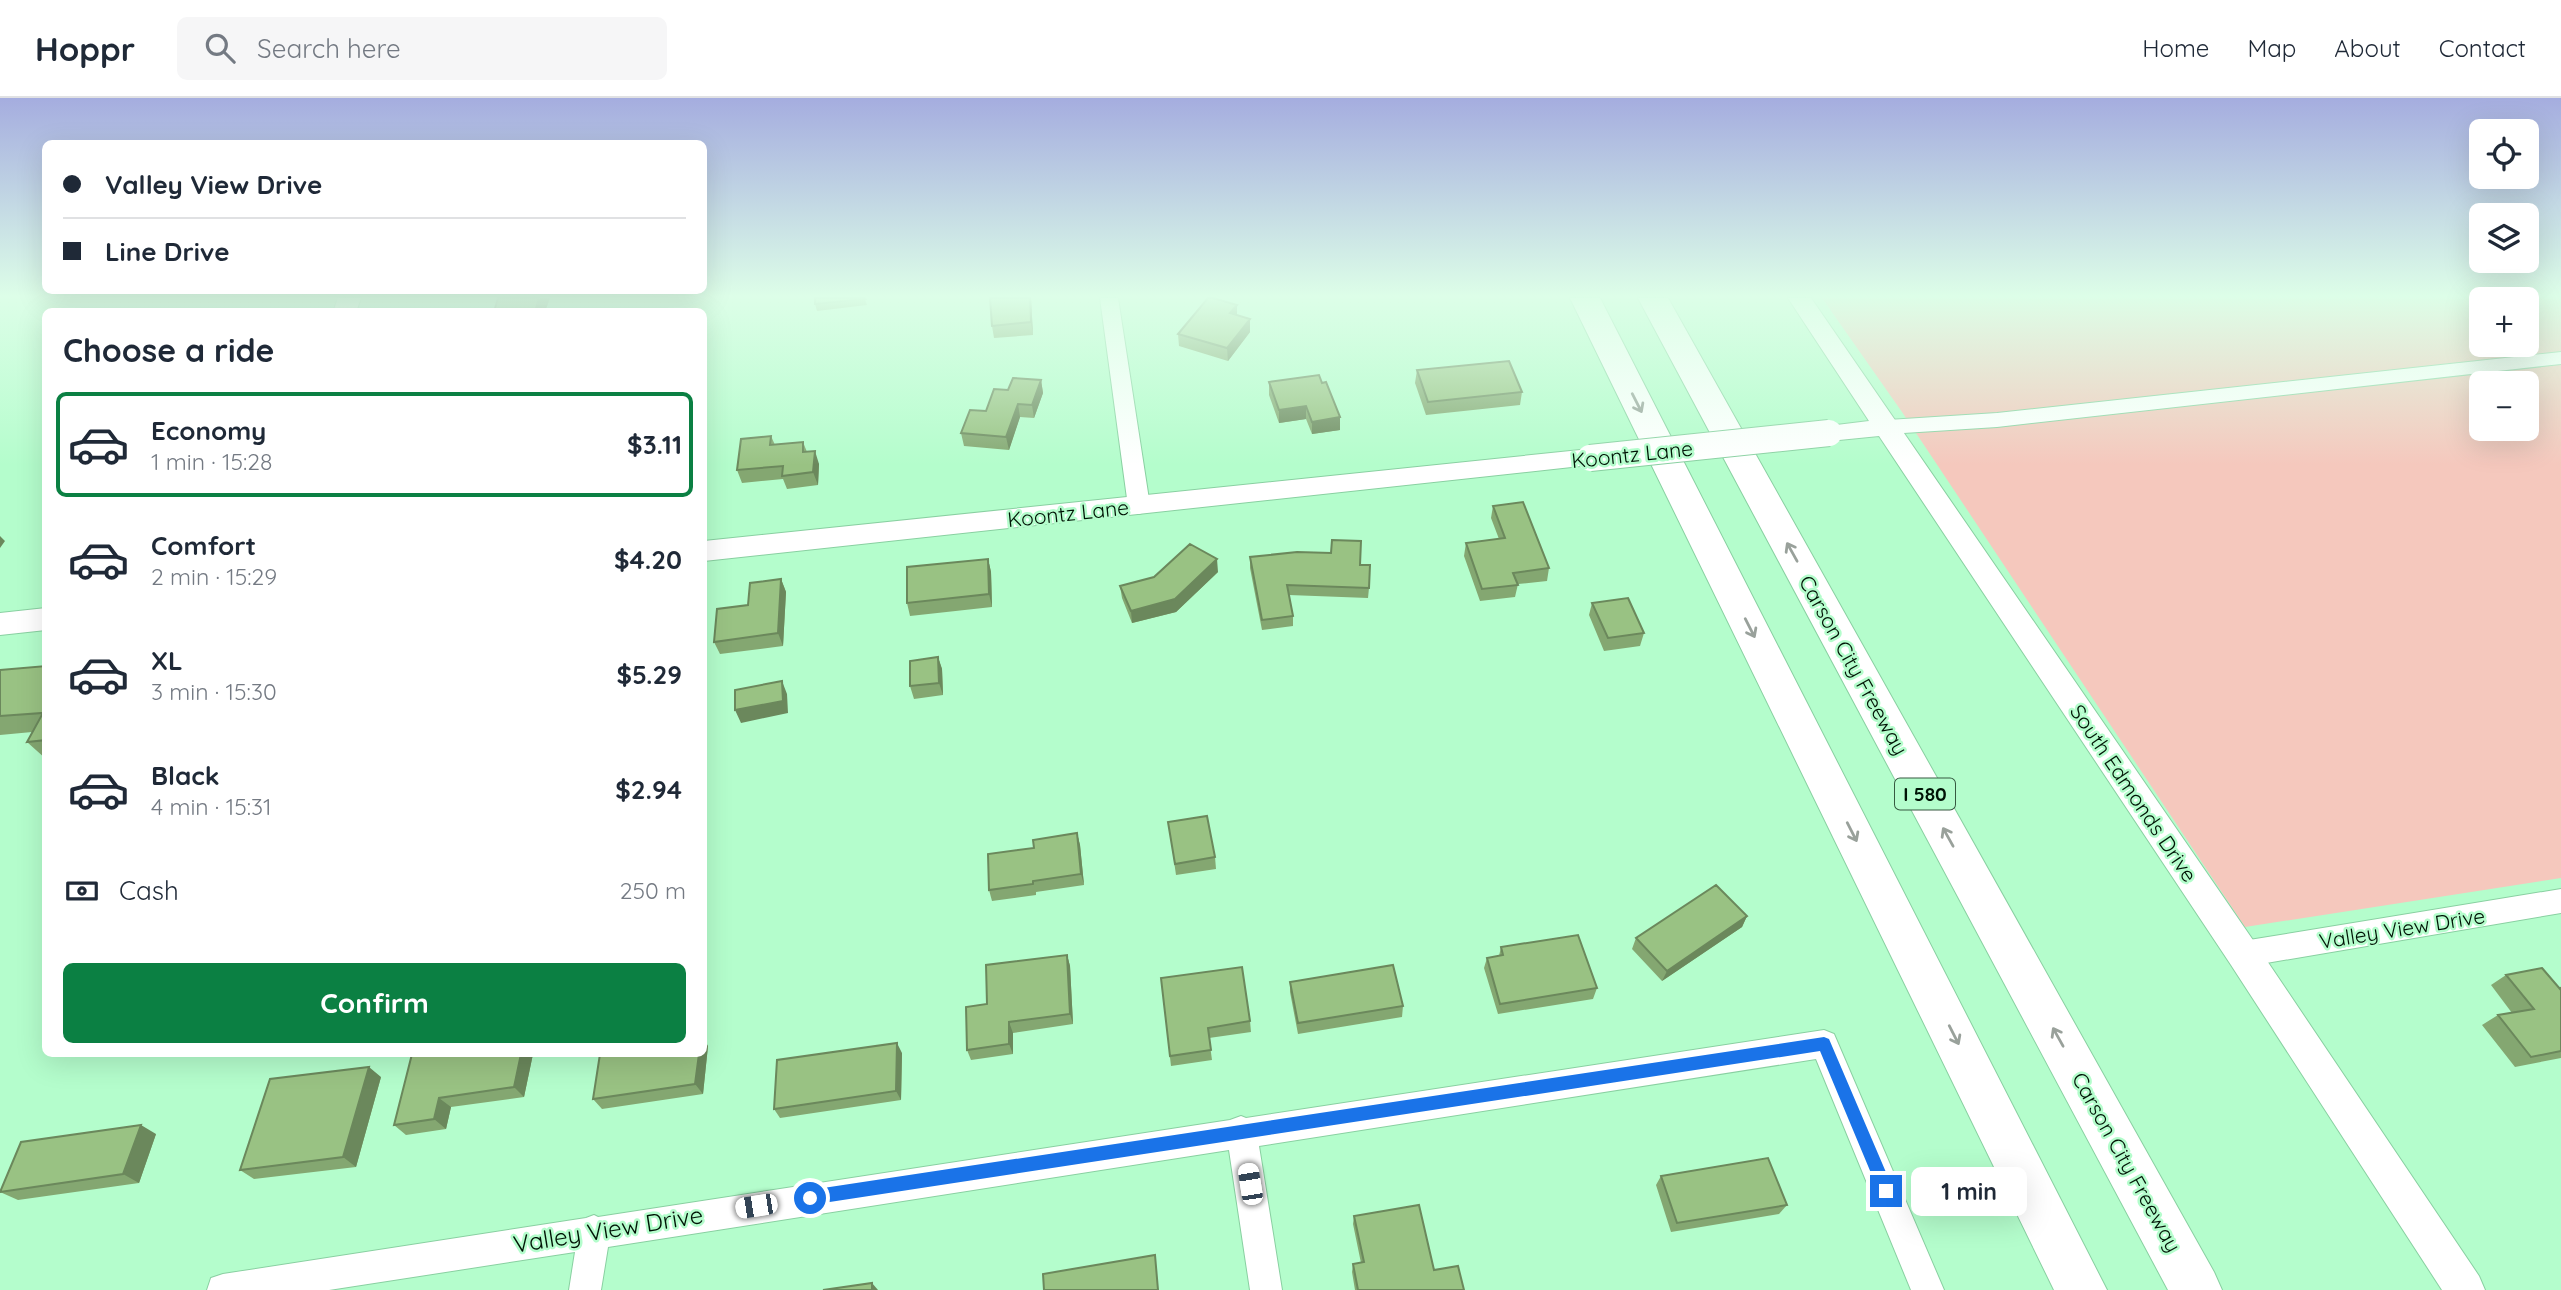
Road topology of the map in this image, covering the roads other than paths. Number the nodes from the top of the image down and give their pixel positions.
1 (1117, 354) edge
2 (1612, 354) edge
3 (1683, 354) edge
4 (1837, 354) edge
5 (2561, 358) edge
6 (1888, 427) junction
7 (1139, 506) junction
8 (707, 551) edge
9 (42, 619) edge
10 (0, 624) edge
11 (2561, 901) edge
12 (2243, 954) junction
13 (1241, 1131) junction
14 (594, 1231) junction
15 (223, 1290) edge
16 (585, 1290) edge
17 (1266, 1290) edge
18 (1928, 1290) edge
19 (2081, 1290) edge
20 (2196, 1290) edge
21 (2465, 1290) edge

1 - 7 street
2 -> 19 highway
20 -> 3 highway, Carson City Freeway / I 580
4 - 6 street, South Edmonds Drive
5 - 6 street, Koontz Lane
6 - 7 street, Koontz Lane, bridge
6 - 12 street, South Edmonds Drive
7 - 8 street, Koontz Lane
9 - 10 street
11 - 12 street, Valley View Drive
12 - 21 street, South Edmonds Drive
13 - 14 street, Valley View Drive
13 - 17 street
13 - 18 street, Valley View Drive
14 - 15 street, Valley View Drive
14 - 16 street

